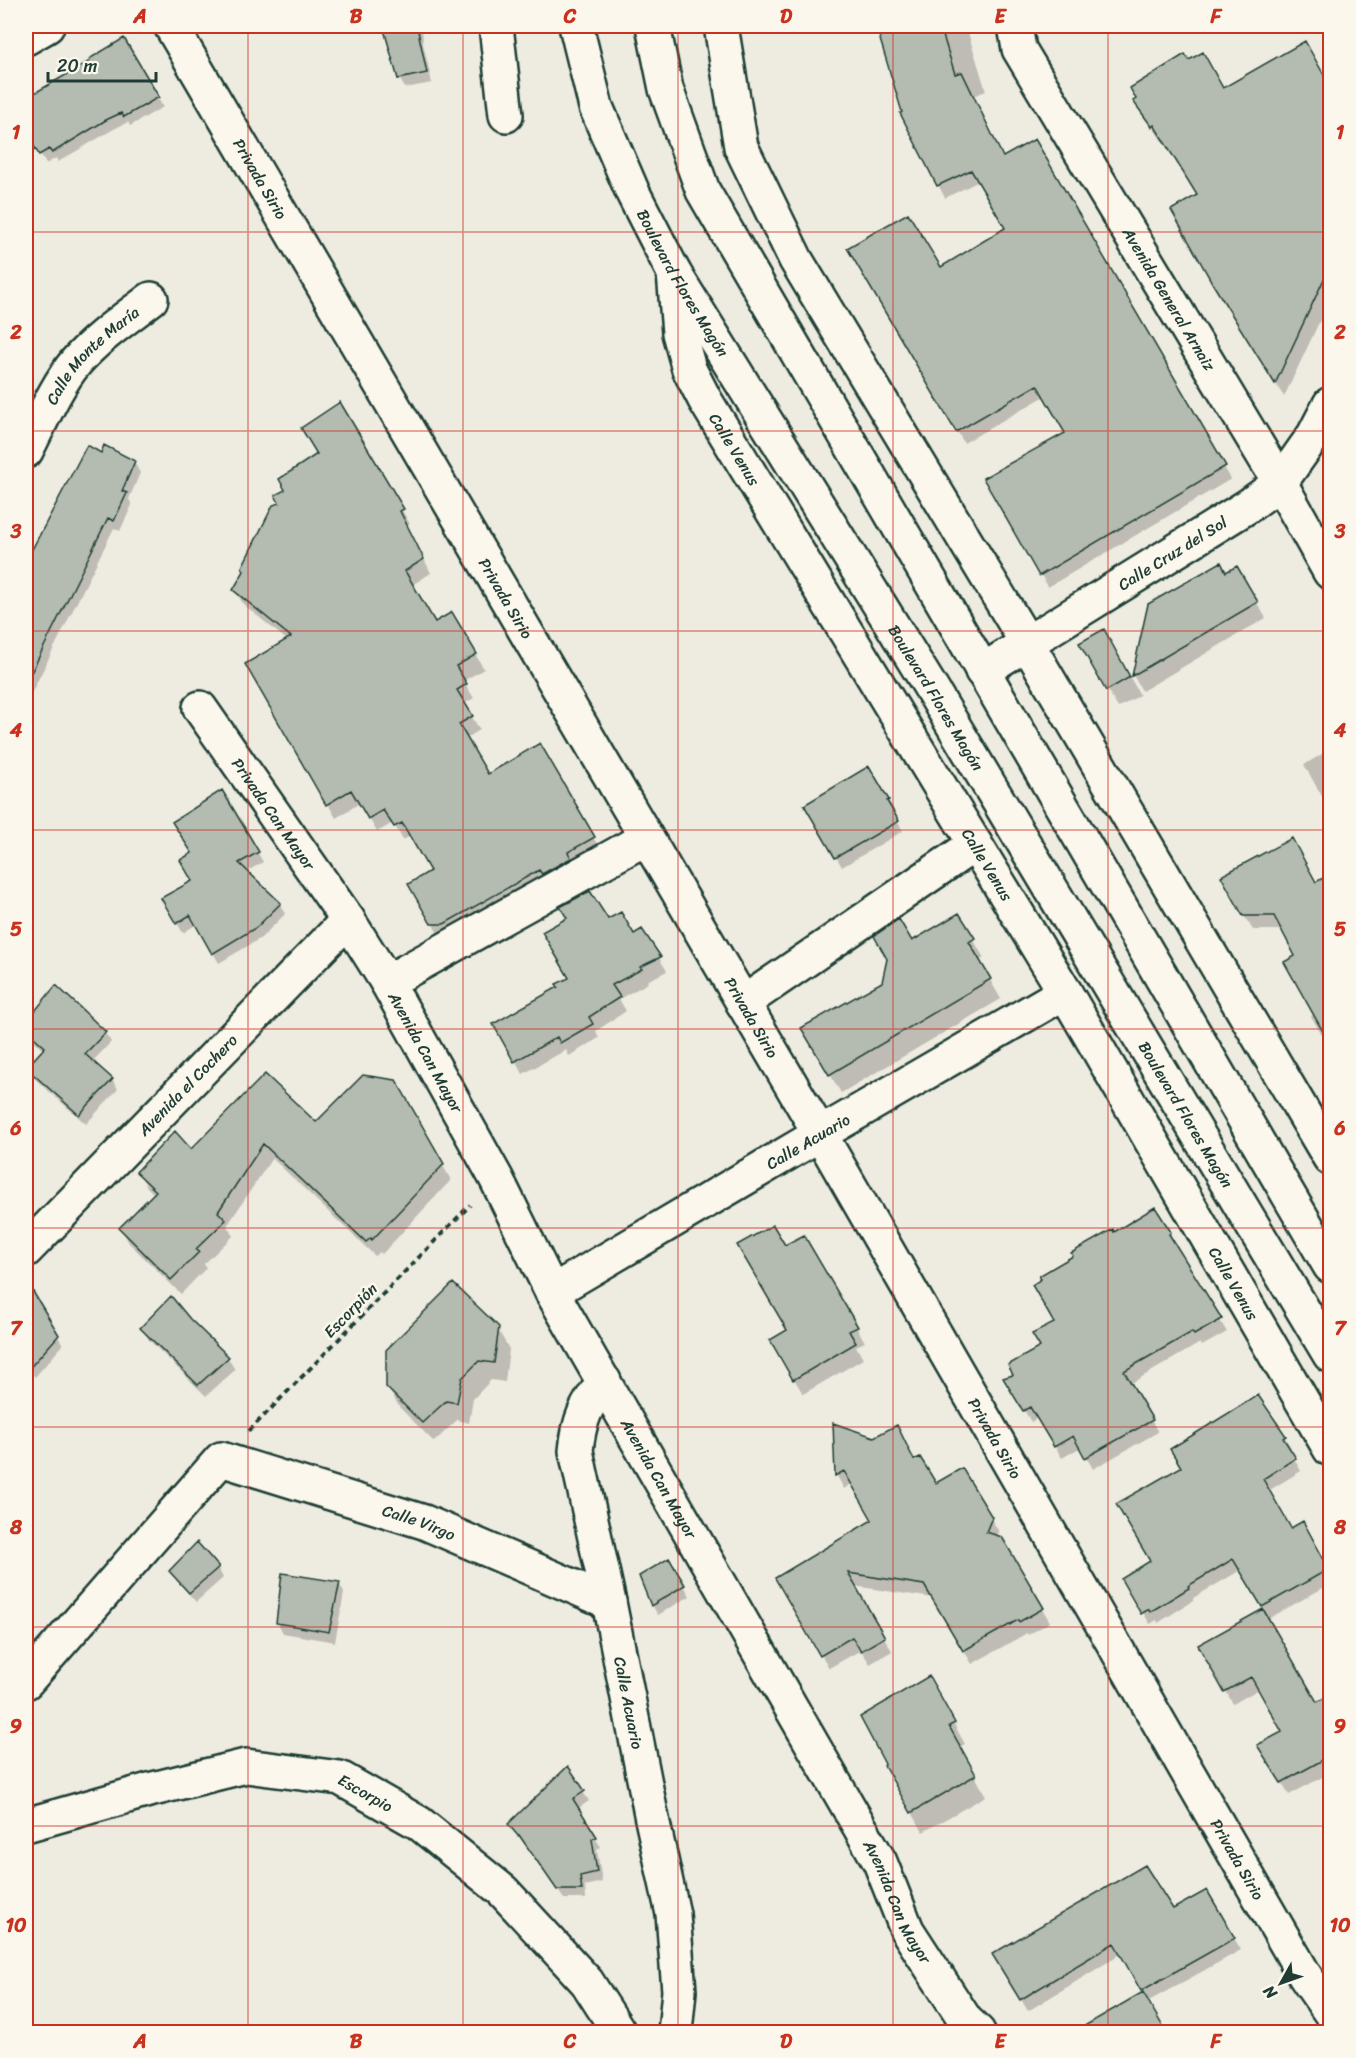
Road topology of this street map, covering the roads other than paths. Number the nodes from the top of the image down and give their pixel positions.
1 (47, 26) edge
2 (171, 26) edge
3 (496, 26) edge
4 (576, 26) edge
5 (653, 26) edge
6 (722, 26) edge
7 (1015, 26) edge
8 (26, 38) edge
9 (506, 115) dead end
10 (674, 273) junction
11 (151, 300) dead end
12 (1330, 404) edge
13 (26, 451) edge
14 (1280, 483) junction
15 (1330, 572) edge
16 (1027, 643) junction
17 (982, 670) junction
18 (200, 708) dead end
19 (646, 838) junction
20 (975, 844) junction
21 (348, 920) junction
22 (387, 982) junction
23 (1065, 992) junction
24 (743, 1003) junction
25 (820, 1134) junction
26 (1330, 1158) edge
27 (26, 1250) edge
28 (1330, 1266) edge
29 (552, 1292) junction
30 (1330, 1355) edge
31 (604, 1381) junction
32 (1330, 1449) edge
33 (609, 1602) junction
34 (26, 1682) edge
35 (26, 1825) edge
36 (1330, 2012) edge
37 (619, 2032) edge
38 (675, 2032) edge
39 (978, 2032) edge

1 - 8 street
2 - 19 street, Privada Sirio
3 - 9 street
4 - 10 street, Boulevard Flores Magón
5 - 17 street
6 - 16 street
7 - 14 street, Avenida General Arnaiz
10 - 20 street, Calle Venus
10 - 30 street, Boulevard Flores Magón
11 - 13 street, Calle Monte María
12 - 14 street, Calle Cruz del Sol
14 - 15 street, Avenida General Arnaiz
14 - 16 street, Calle Cruz del Sol
16 - 17 street, Calle Cruz del Sol
16 - 26 street
17 - 28 street
18 - 21 street, Privada Can Mayor
19 - 22 street
19 - 24 street, Privada Sirio
20 - 23 street, Calle Venus
20 - 24 street
21 - 22 street, Avenida Can Mayor
21 - 27 street, Avenida el Cochero
22 - 29 street, Avenida Can Mayor
23 - 25 street, Calle Acuario
23 - 32 street, Calle Venus
24 - 25 street, Privada Sirio
25 - 29 street, Calle Acuario
25 - 36 street, Privada Sirio
29 - 31 street, Avenida Can Mayor
31 - 33 street, Calle Acuario
31 - 39 street, Avenida Can Mayor
33 - 34 street, Calle Virgo
33 - 38 street, Calle Acuario
35 - 37 street, Escorpio

